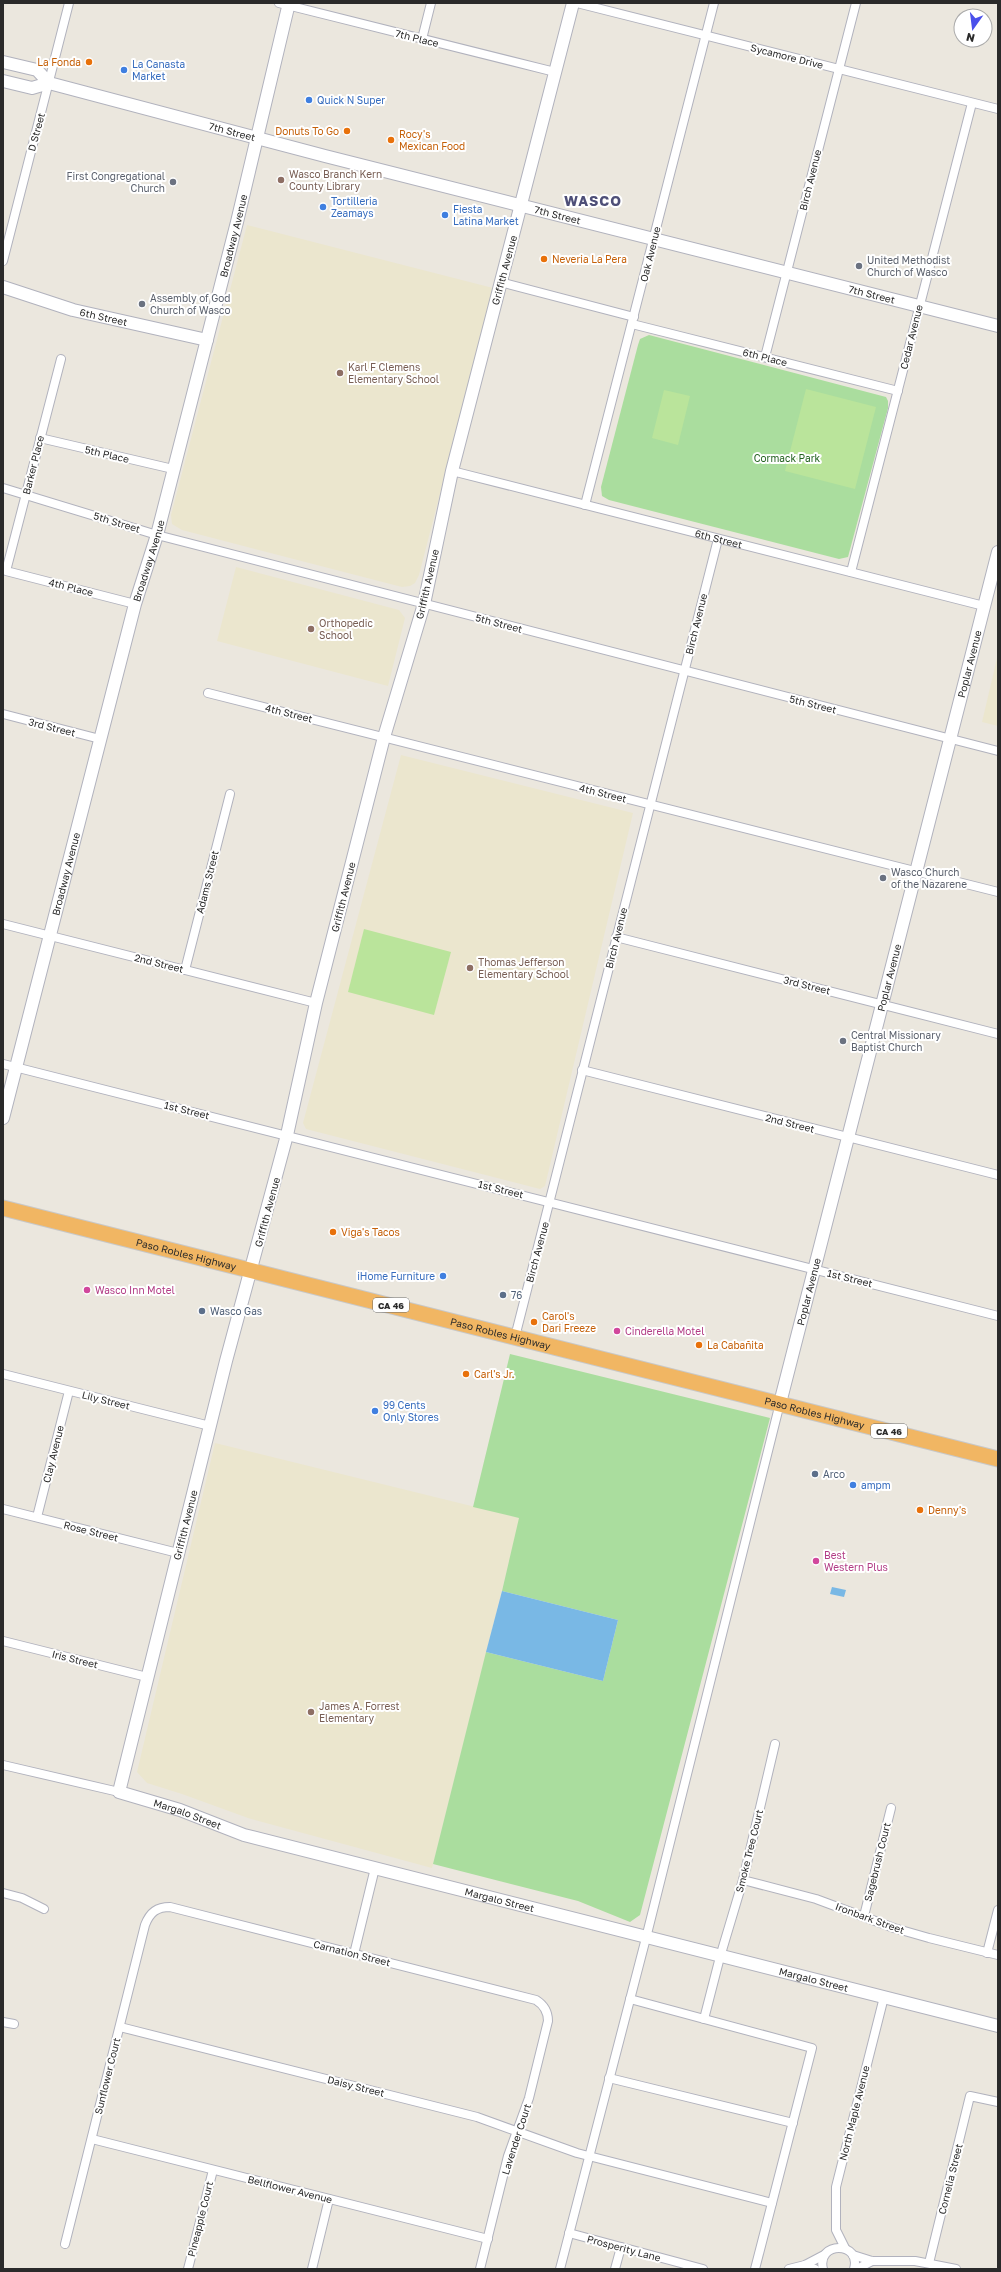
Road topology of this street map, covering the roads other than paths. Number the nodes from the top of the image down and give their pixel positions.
1 (69, 3) edge
2 (431, 3) edge
3 (573, 3) edge
4 (577, 3) edge
5 (714, 3) edge
6 (856, 3) edge
7 (286, 4) edge
8 (706, 36) junction
9 (422, 39) junction
10 (3, 62) edge
11 (839, 69) junction
12 (555, 72) junction
13 (3, 81) edge
14 (49, 83) junction
15 (972, 103) junction
16 (998, 109) edge
17 (259, 138) junction
18 (520, 206) junction
19 (654, 239) junction
20 (3, 261) edge
21 (786, 273) junction
22 (500, 282) junction
23 (3, 287) edge
24 (919, 306) junction
25 (633, 320) junction
26 (998, 326) edge
27 (207, 340) junction
28 (765, 357) junction
29 (61, 358) dead end
30 (898, 391) junction
31 (40, 438) junction
32 (173, 469) junction
33 (452, 471) junction
34 (3, 488) edge
35 (26, 495) junction
36 (585, 505) junction
37 (157, 534) junction
38 (718, 538) junction
39 (998, 552) edge
40 (6, 571) joint
41 (851, 572) junction
42 (135, 604) junction
43 (424, 604) junction
44 (984, 606) junction
45 (684, 671) junction
46 (208, 693) dead end
47 (3, 714) edge
48 (384, 737) junction
49 (100, 739) junction
50 (950, 739) junction
51 (998, 751) edge
52 (230, 794) dead end
53 (650, 804) junction
54 (916, 872) junction
55 (998, 892) edge
56 (3, 924) edge
57 (50, 936) junction
58 (616, 937) junction
59 (185, 970) junction
60 (316, 1003) junction
61 (882, 1004) junction
62 (998, 1034) edge
63 (3, 1064) edge
64 (16, 1068) junction
65 (582, 1070) junction
66 (3, 1118) edge
67 (287, 1135) junction
68 (848, 1137) junction
69 (998, 1175) edge
70 (550, 1202) junction
71 (3, 1208) edge
72 (814, 1269) junction
73 (250, 1271) junction
74 (998, 1316) edge
75 (515, 1337) junction
76 (3, 1374) edge
77 (69, 1391) junction
78 (780, 1403) junction
79 (210, 1426) junction
80 (998, 1459) edge
81 (3, 1509) edge
82 (37, 1517) junction
83 (178, 1552) junction
84 (3, 1641) edge
85 (148, 1677) junction
86 (775, 1744) dead end
87 (3, 1765) edge
88 (119, 1792) junction
89 (891, 1808) dead end
90 (375, 1868) junction
91 (743, 1880) junction
92 (3, 1893) edge
93 (44, 1910) dead end
94 (998, 1910) edge
95 (154, 1911) joint
96 (864, 1916) junction
97 (646, 1938) junction
98 (987, 1953) junction
99 (354, 1954) junction
100 (998, 1955) edge
101 (720, 1957) junction
102 (884, 1998) junction
103 (630, 1999) junction
104 (546, 2008) joint
105 (704, 2019) junction
106 (3, 2022) edge
107 (14, 2024) dead end
108 (998, 2026) edge
109 (120, 2027) junction
110 (610, 2078) junction
111 (998, 2102) edge
112 (792, 2124) junction
113 (518, 2131) junction
114 (92, 2139) junction
115 (589, 2156) junction
116 (213, 2170) junction
117 (329, 2199) junction
118 (772, 2203) junction
119 (836, 2230) junction
120 (569, 2234) junction
121 (488, 2239) junction
122 (65, 2244) dead end
123 (621, 2247) junction
124 (845, 2248) junction
125 (827, 2252) junction
126 (853, 2255) junction
127 (872, 2261) junction
128 (929, 2263) junction
129 (805, 2265) junction
130 (188, 2269) edge
131 (312, 2269) edge
132 (480, 2269) edge
133 (560, 2269) edge
134 (615, 2269) edge
135 (703, 2269) edge
136 (755, 2269) edge
137 (789, 2269) edge
138 (815, 2269) edge
139 (823, 2269) edge
140 (855, 2269) edge
141 (956, 2269) edge

1 - 14 street, D Street
2 - 9 street
3 - 12 street, Griffith Avenue
4 - 8 street, Sycamore Drive
5 - 8 street, Oak Avenue
6 - 11 street, Birch Avenue
7 - 9 street, 7th Place
7 - 17 street, Broadway Avenue
8 - 11 street, Sycamore Drive
8 - 19 street, Oak Avenue
9 - 12 street, 7th Place
10 - 14 street, 7th Street
11 - 15 street, Sycamore Drive
11 - 21 street, Birch Avenue
12 - 18 street, Griffith Avenue
13 - 14 street, 7th Street
14 - 17 street, 7th Street
14 - 20 street, D Street
15 - 16 street, Sycamore Drive
15 - 24 street, Cedar Avenue
17 - 18 street, 7th Street
17 - 27 street, Broadway Avenue
18 - 19 street, 7th Street
18 - 22 street, Griffith Avenue
19 - 21 street, 7th Street
19 - 25 street, Oak Avenue
21 - 24 street, 7th Street
21 - 28 street, Birch Avenue
22 - 25 street, 6th Place
22 - 33 street, Griffith Avenue
23 - 27 street, 6th Street
24 - 26 street, 7th Street
24 - 30 street, Cedar Avenue
25 - 28 street, 6th Place
25 - 36 street, Oak Avenue
27 - 32 street, Broadway Avenue
28 - 30 street, 6th Place
29 - 31 street, Barker Place
30 - 41 street, Cedar Avenue
31 - 32 street, 5th Place
31 - 35 street, Barker Place
32 - 37 street, Broadway Avenue
33 - 36 street, 6th Street
33 - 43 street, Griffith Avenue
34 - 35 street, 5th Street
35 - 37 street, 5th Street
35 - 40 street, Barker Place
36 - 38 street, 6th Street
37 - 42 street, Broadway Avenue
37 - 43 street, 5th Street
38 - 41 street, 6th Street
38 - 45 street, Birch Avenue
39 - 44 street, Poplar Avenue
40 - 42 street, 4th Place
41 - 44 street, 6th Street
42 - 49 street, Broadway Avenue
43 - 45 street, 5th Street
43 - 48 street, Griffith Avenue
44 - 50 street, Poplar Avenue
45 - 50 street, 5th Street
45 - 53 street, Birch Avenue
46 - 48 street, 4th Street
47 - 49 street, 3rd Street
48 - 53 street, 4th Street
48 - 60 street, Griffith Avenue
49 - 57 street, Broadway Avenue
50 - 51 street, 5th Street
50 - 54 street, Poplar Avenue
52 - 59 street, Adams Street
53 - 54 street, 4th Street
53 - 58 street, Birch Avenue
54 - 55 street, 4th Street
54 - 61 street, Poplar Avenue
56 - 57 street, 2nd Street
57 - 59 street, 2nd Street
57 - 64 street, Broadway Avenue
58 - 61 street, 3rd Street
58 - 65 street, Birch Avenue
59 - 60 street, 2nd Street
60 - 67 street, Griffith Avenue
61 - 62 street, 3rd Street
61 - 68 street, Poplar Avenue
63 - 64 street, 1st Street
64 - 66 street, Broadway Avenue
64 - 67 street, 1st Street
65 - 68 street, 2nd Street
65 - 70 street, Birch Avenue
67 - 70 street, 1st Street
67 - 73 street, Griffith Avenue
68 - 69 street, 2nd Street
68 - 72 street, Poplar Avenue
70 - 72 street, 1st Street
70 - 75 street, Birch Avenue
71 - 73 highway, Paso Robles Highway / CA 46
72 - 74 street, 1st Street
72 - 78 street, Poplar Avenue
73 - 75 highway, Paso Robles Highway / CA 46
73 - 79 street, Griffith Avenue
75 - 78 highway, Paso Robles Highway / CA 46
76 - 77 street, Lily Street
77 - 79 street, Lily Street
77 - 82 street, Clay Avenue
78 - 80 highway, Paso Robles Highway / CA 46
78 - 97 street
79 - 83 street, Griffith Avenue
81 - 82 street, Rose Street
82 - 83 street, Rose Street
83 - 85 street, Griffith Avenue
84 - 85 street, Iris Street
85 - 88 street, Griffith Avenue
86 - 91 street, Smoke Tree Court
87 - 88 street, Margalo Street
88 - 90 street, Margalo Street
89 - 96 street, Sagebrush Court
90 - 97 street, Margalo Street
90 - 99 street
91 - 96 street, Ironbark Street
91 - 101 street, Smoke Tree Court
92 - 93 street
94 - 98 street
95 - 99 street, Carnation Street
95 - 109 street, Sunflower Court
96 - 98 street, Ironbark Street
97 - 101 street, Margalo Street
97 - 103 street
98 - 100 street, Ironbark Street
99 - 104 street, Carnation Street
101 - 102 street, Margalo Street
101 - 105 street, Smoke Tree Court
102 - 108 street, Margalo Street
102 - 119 street, North Maple Avenue
103 - 105 street
103 - 110 street
104 - 113 street, Lavender Court
105 - 112 street
106 - 107 street
109 - 113 street, Daisy Street
109 - 114 street, Sunflower Court
110 - 112 street
110 - 115 street
111 - 128 street, Cornelia Street
112 - 118 street
113 - 115 street, Daisy Street
113 - 121 street, Lavender Court
114 - 116 street, Bellflower Avenue
114 - 122 street, Sunflower Court
115 - 118 street, Daisy Street
115 - 120 street
116 - 117 street, Bellflower Avenue
116 - 130 street, Pineapple Court
117 - 121 street, Bellflower Avenue
117 - 131 street
118 - 136 street
119 - 124 street, North Maple Avenue
119 - 125 street, North Maple Avenue
120 - 123 street, Prosperity Lane
120 - 133 street
121 - 132 street, Lavender Court
123 - 134 street
123 - 135 street, Prosperity Lane
124 - 125 street
124 - 126 street, North Maple Avenue
125 - 129 street
125 - 139 street, North Maple Avenue
126 - 127 street
126 - 140 street
127 - 128 street
127 - 140 street
128 - 141 street
129 - 137 street
129 - 138 street

